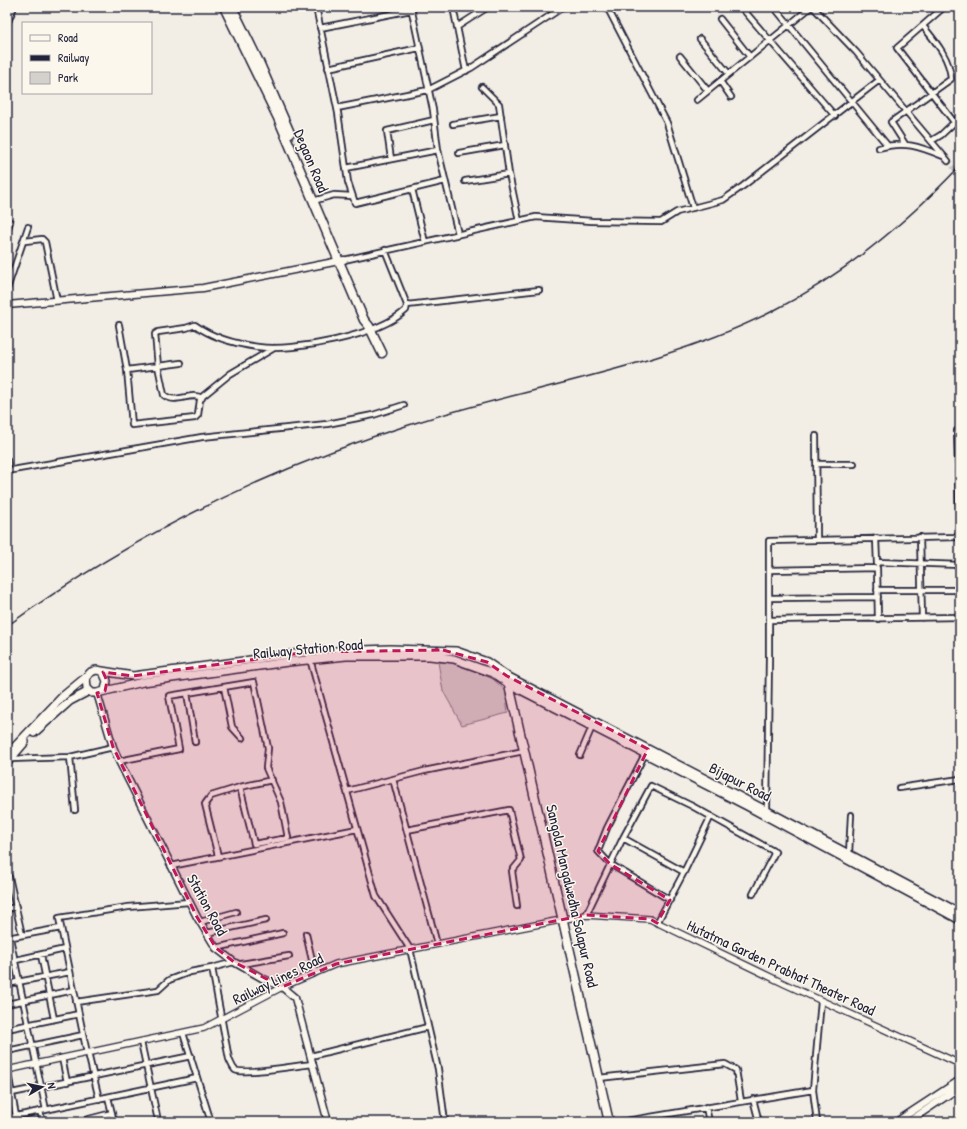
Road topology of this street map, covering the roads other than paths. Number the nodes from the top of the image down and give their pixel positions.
1 (14, 7) edge
2 (224, 7) edge
3 (232, 7) edge
4 (316, 7) edge
5 (453, 7) edge
6 (488, 7) edge
7 (563, 7) edge
8 (607, 7) edge
9 (741, 7) edge
10 (774, 7) edge
11 (812, 7) edge
12 (944, 7) edge
13 (411, 8) edge
14 (720, 19) dead end
15 (7, 24) edge
16 (789, 25) junction
17 (923, 26) junction
18 (457, 27) junction
19 (320, 28) junction
20 (700, 39) dead end
21 (770, 41) junction
22 (419, 48) junction
23 (680, 56) dead end
24 (750, 57) junction
25 (328, 68) junction
26 (466, 70) junction
27 (729, 74) junction
28 (878, 80) junction
29 (720, 81) junction
30 (482, 87) dead end
31 (428, 90) junction
32 (708, 90) junction
33 (932, 93) junction
34 (731, 96) dead end
35 (697, 100) dead end
36 (851, 102) junction
37 (337, 108) junction
38 (904, 112) junction
39 (501, 116) junction
40 (835, 116) junction
41 (960, 117) edge
42 (434, 120) junction
43 (954, 122) junction
44 (453, 124) dead end
45 (931, 141) junction
46 (905, 144) junction
47 (505, 145) junction
48 (888, 146) junction
49 (879, 148) dead end
50 (438, 150) junction
51 (459, 153) dead end
52 (391, 159) junction
53 (346, 168) junction
54 (509, 174) junction
55 (445, 181) junction
56 (466, 181) dead end
57 (412, 189) junction
58 (352, 196) junction
59 (315, 200) junction
60 (693, 208) junction
61 (519, 221) junction
62 (10, 222) dead end
63 (28, 228) dead end
64 (7, 232) edge
65 (458, 234) junction
66 (25, 241) junction
67 (425, 242) junction
68 (385, 250) junction
69 (341, 260) junction
70 (7, 289) edge
71 (539, 290) dead end
72 (57, 301) junction
73 (7, 305) edge
74 (407, 305) junction
75 (119, 325) dead end
76 (370, 328) junction
77 (274, 348) junction
78 (382, 353) dead end
79 (181, 363) dead end
80 (158, 366) junction
81 (126, 370) junction
82 (202, 398) junction
83 (404, 405) dead end
84 (957, 431) dead end
85 (816, 436) dead end
86 (7, 460) edge
87 (816, 464) junction
88 (854, 464) dead end
89 (8, 471) edge
90 (960, 536) edge
91 (920, 537) junction
92 (876, 538) junction
93 (817, 539) junction
94 (877, 562) junction
95 (921, 562) junction
96 (960, 565) edge
97 (877, 568) junction
98 (769, 570) junction
99 (878, 590) junction
100 (921, 590) junction
101 (960, 590) edge
102 (878, 597) junction
103 (769, 598) junction
104 (960, 617) edge
105 (922, 618) junction
106 (878, 619) junction
107 (769, 620) junction
108 (308, 655) junction
109 (103, 672) junction
110 (86, 677) junction
111 (508, 680) junction
112 (224, 687) junction
113 (105, 690) junction
114 (89, 691) junction
115 (97, 693) junction
116 (187, 693) junction
117 (592, 727) junction
118 (242, 738) dead end
119 (195, 742) dead end
120 (113, 747) junction
121 (524, 751) junction
122 (647, 751) junction
123 (580, 755) dead end
124 (70, 757) junction
125 (8, 759) edge
126 (119, 761) junction
127 (393, 779) junction
128 (960, 779) edge
129 (272, 780) junction
130 (240, 787) junction
131 (899, 788) dead end
132 (347, 790) junction
133 (75, 810) dead end
134 (767, 811) junction
135 (851, 815) dead end
136 (711, 816) junction
137 (357, 829) junction
138 (407, 830) junction
139 (623, 838) junction
140 (849, 854) junction
141 (218, 856) junction
142 (610, 864) junction
143 (171, 866) junction
144 (684, 872) junction
145 (7, 877) edge
146 (753, 894) dead end
147 (670, 900) junction
148 (189, 902) junction
149 (518, 906) dead end
150 (16, 907) junction
151 (7, 909) edge
152 (236, 912) dead end
153 (960, 913) edge
154 (586, 915) junction
155 (266, 920) dead end
156 (563, 920) junction
157 (960, 920) edge
158 (200, 922) junction
159 (658, 923) junction
160 (61, 928) junction
161 (207, 933) junction
162 (283, 933) dead end
163 (306, 934) dead end
164 (22, 936) junction
165 (9, 938) edge
166 (437, 944) junction
167 (216, 948) junction
168 (410, 949) junction
169 (65, 950) junction
170 (41, 955) junction
171 (289, 956) dead end
172 (15, 960) junction
173 (7, 962) edge
174 (234, 962) junction
175 (241, 964) junction
176 (212, 968) junction
177 (70, 972) junction
178 (315, 973) junction
179 (46, 977) junction
180 (20, 982) junction
181 (7, 984) edge
182 (282, 987) junction
183 (74, 990) junction
184 (49, 996) junction
185 (24, 1001) junction
186 (821, 1001) junction
187 (76, 1002) junction
188 (7, 1004) edge
189 (79, 1014) junction
190 (54, 1019) junction
191 (222, 1020) junction
192 (28, 1024) junction
193 (428, 1027) junction
194 (7, 1029) edge
195 (184, 1033) junction
196 (83, 1035) junction
197 (141, 1042) junction
198 (32, 1046) junction
199 (7, 1051) edge
200 (88, 1053) junction
201 (191, 1056) junction
202 (311, 1056) junction
203 (62, 1058) junction
204 (36, 1064) junction
205 (313, 1064) junction
206 (960, 1064) edge
207 (146, 1065) junction
208 (7, 1070) edge
209 (93, 1076) junction
210 (197, 1078) junction
211 (599, 1078) junction
212 (960, 1080) edge
213 (67, 1082) junction
214 (41, 1087) junction
215 (960, 1087) edge
216 (152, 1088) junction
217 (813, 1090) junction
218 (9, 1094) edge
219 (108, 1097) junction
220 (98, 1099) junction
221 (753, 1099) junction
222 (741, 1101) junction
223 (706, 1107) junction
224 (46, 1110) junction
225 (40, 1111) junction
226 (112, 1114) junction
227 (18, 1116) junction
228 (157, 1116) dead end
229 (7, 1118) edge
230 (22, 1122) edge
231 (43, 1122) edge
232 (77, 1122) edge
233 (114, 1122) edge
234 (211, 1122) edge
235 (328, 1122) edge
236 (445, 1122) edge
237 (609, 1122) edge
238 (620, 1122) edge
239 (709, 1122) edge
240 (759, 1122) edge
241 (817, 1122) edge
242 (896, 1122) edge
243 (908, 1122) edge

1 - 15 street
2 - 59 highway, Degaon Road
3 - 59 highway, Degaon Road
4 - 19 street
5 - 18 street
6 - 18 street
7 - 26 street
8 - 60 street
9 - 21 street
10 - 16 street
11 - 16 street
11 - 28 street
12 - 17 street
13 - 19 street
13 - 22 street
14 - 24 street
16 - 21 street
16 - 36 street
17 - 33 street
17 - 33 street
18 - 26 street
19 - 25 street
20 - 27 street
21 - 24 street
21 - 40 street
22 - 25 street
22 - 31 street
23 - 32 street
24 - 27 street
25 - 37 street
26 - 31 street
27 - 29 street
28 - 36 street
28 - 38 street
29 - 32 street
29 - 34 street
30 - 39 street
31 - 37 street
31 - 42 street
32 - 35 street
33 - 38 street
33 - 43 street
36 - 40 street
36 - 48 street
37 - 53 street
38 - 45 street
38 - 46 street
39 - 44 street
39 - 47 street
40 - 60 street
41 - 43 street
42 - 50 street
42 - 52 street
43 - 45 street
45 - 46 street
46 - 48 street
47 - 51 street
47 - 54 street
48 - 49 street
50 - 52 street
50 - 55 street
52 - 53 street
53 - 58 street
54 - 56 street
54 - 61 street
55 - 57 street
55 - 65 street
57 - 58 street
57 - 67 street
58 - 59 street
59 - 69 highway, Degaon Road
60 - 61 street
61 - 65 street
62 - 64 street
63 - 66 street
65 - 67 street
66 - 70 street
66 - 72 street
67 - 68 street
68 - 69 street
68 - 74 street
69 - 72 main road
69 - 76 highway, Degaon Road
71 - 74 street
72 - 73 main road
74 - 76 street
75 - 81 street
76 - 77 street
76 - 78 highway, Degaon Road
77 - 80 street
77 - 82 street
79 - 80 street
80 - 81 street
80 - 82 street
81 - 82 street
83 - 89 street
84 - 90 street
85 - 87 street
86 - 89 street
87 - 88 street
87 - 93 street
90 - 91 street
91 - 92 street
91 - 95 street
92 - 93 street
92 - 94 street
93 - 98 street
94 - 95 street
94 - 97 street
95 - 96 street
95 - 100 street
97 - 98 street
97 - 99 street
98 - 103 street
99 - 100 street
99 - 102 street
100 - 101 street
100 - 105 street
102 - 103 street
102 - 106 street
103 - 107 street
104 - 105 street
105 - 106 street
106 - 107 street
107 - 134 street
108 - 109 main road, Railway Station Road
108 - 111 main road, Railway Station Road
108 - 113 main road, Railway Station Road
108 - 132 street
109 - 110 main road
109 - 113 main road
110 - 114 main road
110 - 125 main road
111 - 117 main road
111 - 121 highway, Sangola Mangalwedha Solapur Road
111 - 122 main road, Bijapur Road
112 - 116 street
112 - 118 street
112 - 129 street
113 - 115 main road
114 - 115 main road
114 - 125 main road
115 - 120 main road, Station Road
116 - 119 street
116 - 126 street
117 - 122 main road
117 - 123 street
120 - 124 street
120 - 126 main road, Station Road
121 - 127 street
121 - 156 highway, Sangola Mangalwedha Solapur Road
122 - 134 main road, Bijapur Road
122 - 142 street
122 - 157 main road
124 - 125 street
124 - 133 street
126 - 143 main road, Station Road
127 - 132 street
127 - 138 street
128 - 131 street
129 - 130 street
129 - 130 street
130 - 141 street
132 - 137 street
134 - 140 main road, Bijapur Road
135 - 140 street
136 - 139 street
136 - 144 street
136 - 146 street
137 - 141 street
137 - 168 street
138 - 149 street
138 - 166 street
139 - 142 street
139 - 144 street
140 - 153 main road, Bijapur Road
141 - 143 street
142 - 147 street
142 - 154 street
143 - 148 main road, Station Road
144 - 147 street
145 - 150 street
147 - 159 street
148 - 158 main road, Station Road
148 - 160 street
150 - 151 street
150 - 164 street
152 - 158 street
154 - 156 street, Hutatma Garden Prabhat Theater Road
154 - 159 street, Hutatma Garden Prabhat Theater Road
155 - 161 street
156 - 166 street, Railway Lines Road
156 - 211 highway, Sangola Mangalwedha Solapur Road
158 - 161 main road, Station Road
159 - 186 street, Hutatma Garden Prabhat Theater Road
160 - 164 street
160 - 169 street
161 - 167 main road, Station Road
162 - 167 street
163 - 178 street
164 - 165 street
165 - 172 street
166 - 168 street, Railway Lines Road
167 - 174 main road, Station Road
168 - 178 street, Railway Lines Road
168 - 193 street
169 - 170 street
169 - 177 street
170 - 172 street
170 - 179 street
171 - 175 street
172 - 173 street
172 - 180 street
174 - 175 main road, Station Road
174 - 176 street
175 - 182 main road, Station Road
176 - 187 street
176 - 191 street
177 - 179 street
177 - 183 street
178 - 182 street, Railway Lines Road
179 - 180 street
179 - 184 street
180 - 181 street
180 - 185 street
182 - 191 street, Railway Lines Road
182 - 202 main road, Station Road
183 - 184 street
183 - 187 street
184 - 185 street
184 - 190 street
185 - 188 street
185 - 192 street
186 - 206 street, Hutatma Garden Prabhat Theater Road
186 - 217 street
187 - 189 street
189 - 190 street
189 - 196 street
190 - 192 street
191 - 195 street, Railway Lines Road
191 - 205 street
192 - 194 street
192 - 198 street
193 - 202 street
193 - 236 street
195 - 197 street, Railway Lines Road
195 - 201 street
196 - 198 street
196 - 200 street
197 - 200 street, Railway Lines Road
197 - 207 street
198 - 199 street
198 - 204 street
200 - 203 street, Railway Lines Road
200 - 209 street
201 - 207 street
201 - 210 street
202 - 205 main road, Station Road
203 - 204 street, Railway Lines Road
203 - 213 street
204 - 208 street, Railway Lines Road
204 - 214 street
205 - 235 main road, Station Road
207 - 209 street
207 - 216 street
208 - 218 street
209 - 213 street
209 - 220 street
210 - 216 street
210 - 234 street
211 - 222 street
211 - 237 highway, Sangola Mangalwedha Solapur Road
212 - 242 main road
213 - 214 street
214 - 218 street
214 - 224 street
215 - 243 main road
216 - 219 street
216 - 228 street
217 - 221 street
217 - 241 street
218 - 227 street
219 - 220 street
219 - 226 street
220 - 224 street
221 - 222 street
221 - 240 street
222 - 223 street
223 - 238 street
223 - 239 street
224 - 225 street
225 - 227 street
225 - 231 street
226 - 232 street
226 - 233 street
227 - 229 street
227 - 230 street

